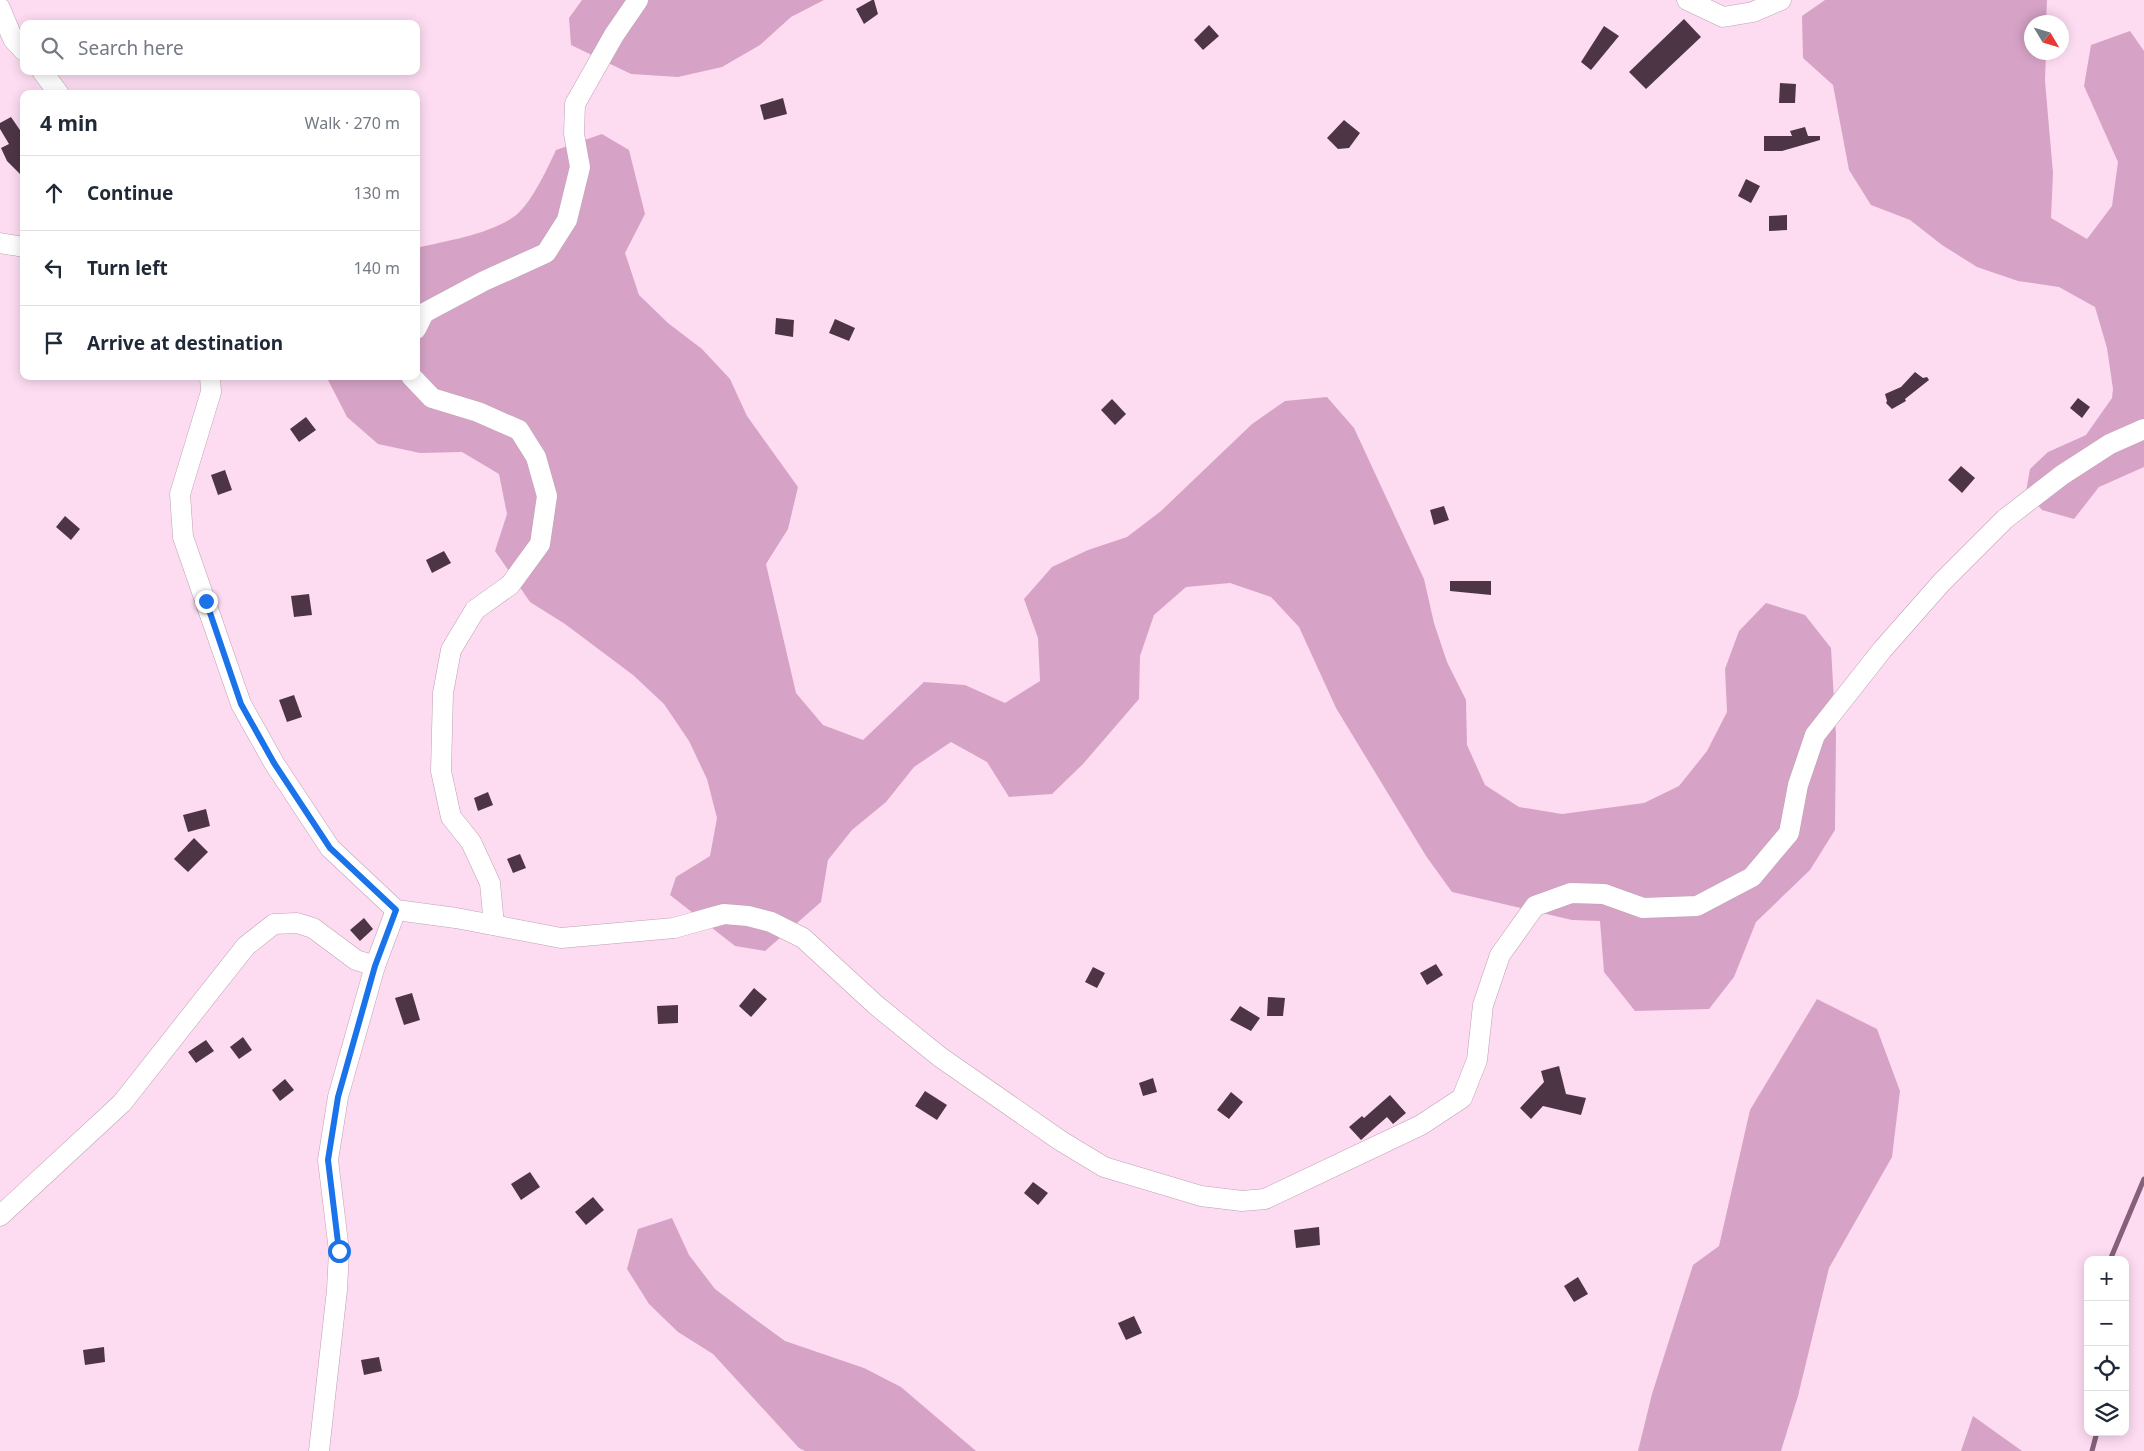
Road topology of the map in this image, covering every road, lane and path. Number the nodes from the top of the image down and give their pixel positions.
1 (638, 0) edge
2 (1687, 0) edge
3 (1781, 0) edge
4 (0, 8) edge
5 (20, 47) edge
6 (45, 75) edge
7 (56, 90) edge
8 (0, 242) edge
9 (20, 246) edge
10 (420, 321) edge
11 (210, 380) edge
12 (415, 380) edge
13 (2144, 429) edge
14 (396, 910) junction
15 (494, 925) junction
16 (375, 966) junction
17 (0, 1216) edge
18 (319, 1451) edge

1 - 10 street
2 - 3 street
4 - 5 street
6 - 7 street
8 - 9 street
11 - 14 street
12 - 15 street
13 - 15 street
14 - 15 street
14 - 16 street
16 - 17 street
16 - 18 street

